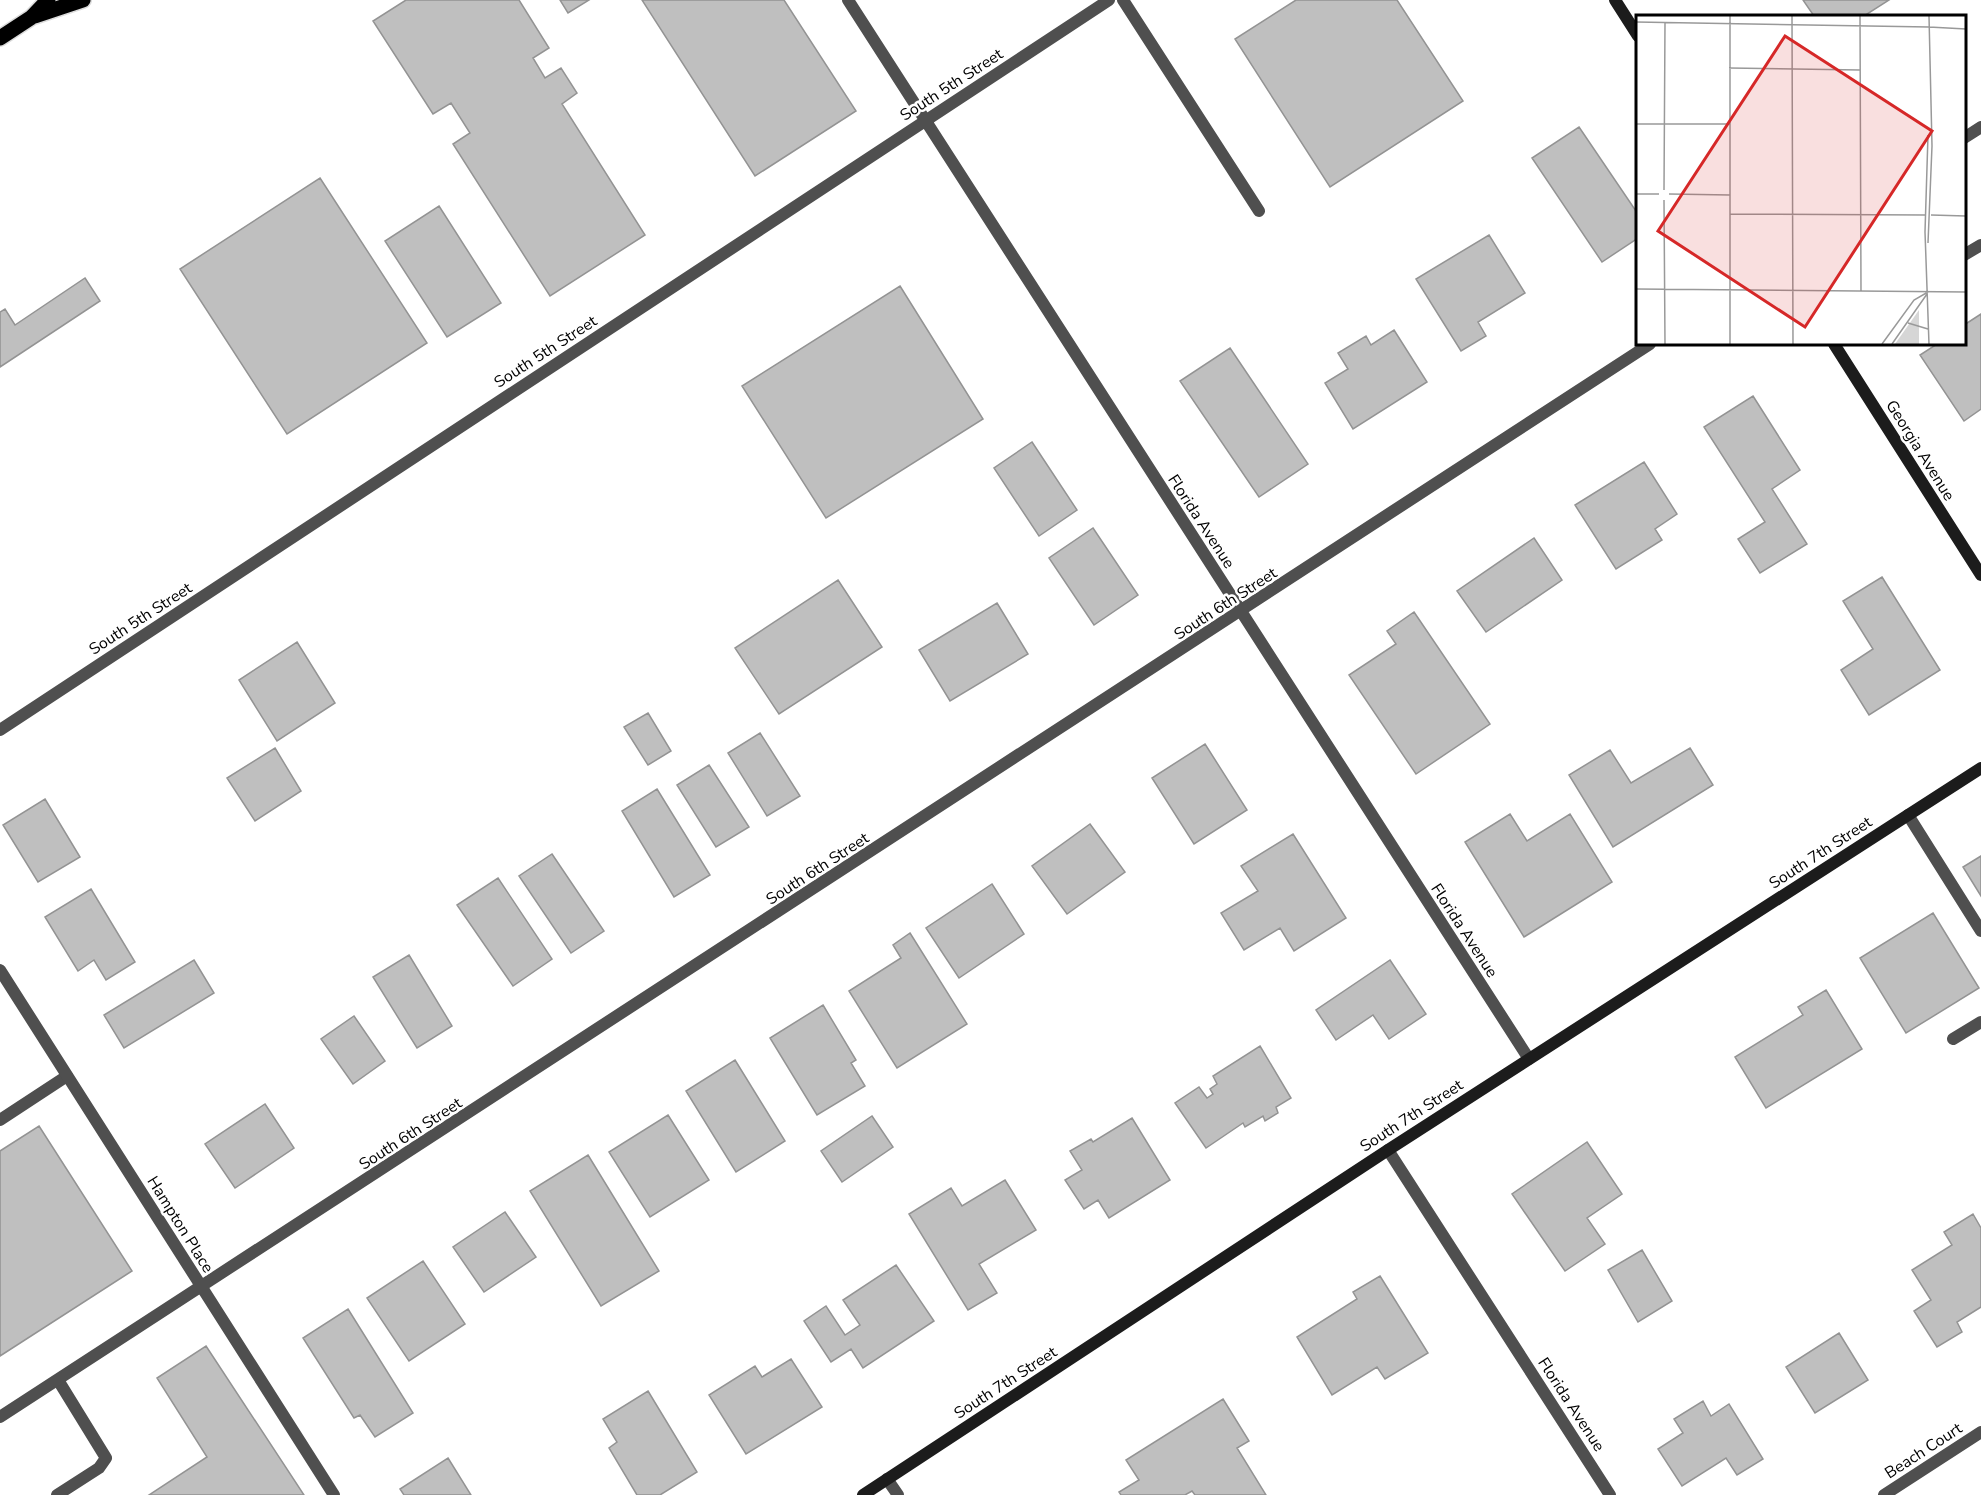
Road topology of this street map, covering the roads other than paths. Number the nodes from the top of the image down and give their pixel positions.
1 (48, 0) edge
2 (83, 0) edge
3 (848, 0) edge
4 (1109, 0) edge
5 (1123, 0) edge
6 (1615, 0) edge
7 (32, 17) junction
8 (1636, 33) edge
9 (0, 38) edge
10 (925, 120) junction
11 (1981, 127) edge
12 (1966, 137) edge
13 (1259, 211) dead end
14 (1981, 245) edge
15 (1966, 254) edge
16 (1648, 345) edge
17 (1835, 345) edge
18 (1981, 575) edge
19 (1241, 612) junction
20 (0, 730) edge
21 (1981, 768) edge
22 (1908, 815) junction
23 (1981, 931) edge
24 (0, 970) edge
25 (1981, 1022) edge
26 (1953, 1039) dead end
27 (1528, 1059) junction
28 (67, 1076) junction
29 (0, 1120) edge
30 (1388, 1150) junction
31 (202, 1288) junction
32 (58, 1380) junction
33 (0, 1417) edge
34 (1981, 1432) edge
35 (887, 1479) junction
36 (57, 1495) edge
37 (334, 1495) edge
38 (863, 1495) edge
39 (898, 1495) edge
40 (1610, 1495) edge
41 (1884, 1495) edge

1 - 7 main road
2 - 7 main road
3 - 10 street, Florida Avenue
4 - 10 street, South 5th Street
5 - 13 street
6 - 8 street
7 - 9 main road
10 - 19 street, Florida Avenue
10 - 20 street, South 5th Street
11 - 12 street
14 - 15 street
16 - 19 street, South 6th Street
17 - 18 street, Georgia Avenue
19 - 27 street, Florida Avenue
19 - 31 street, South 6th Street
21 - 22 street, South 7th Street
22 - 23 street
22 - 27 street, South 7th Street
24 - 28 street, Hampton Place
25 - 26 street
27 - 30 street, South 7th Street
28 - 29 street
28 - 31 street, Hampton Place
30 - 35 street, South 7th Street
30 - 40 street, Florida Avenue
31 - 32 street, South 6th Street
31 - 37 street, Hampton Place
32 - 33 street, South 6th Street
32 - 36 street
34 - 41 street, Beach Court
35 - 38 street, South 7th Street
35 - 39 street

